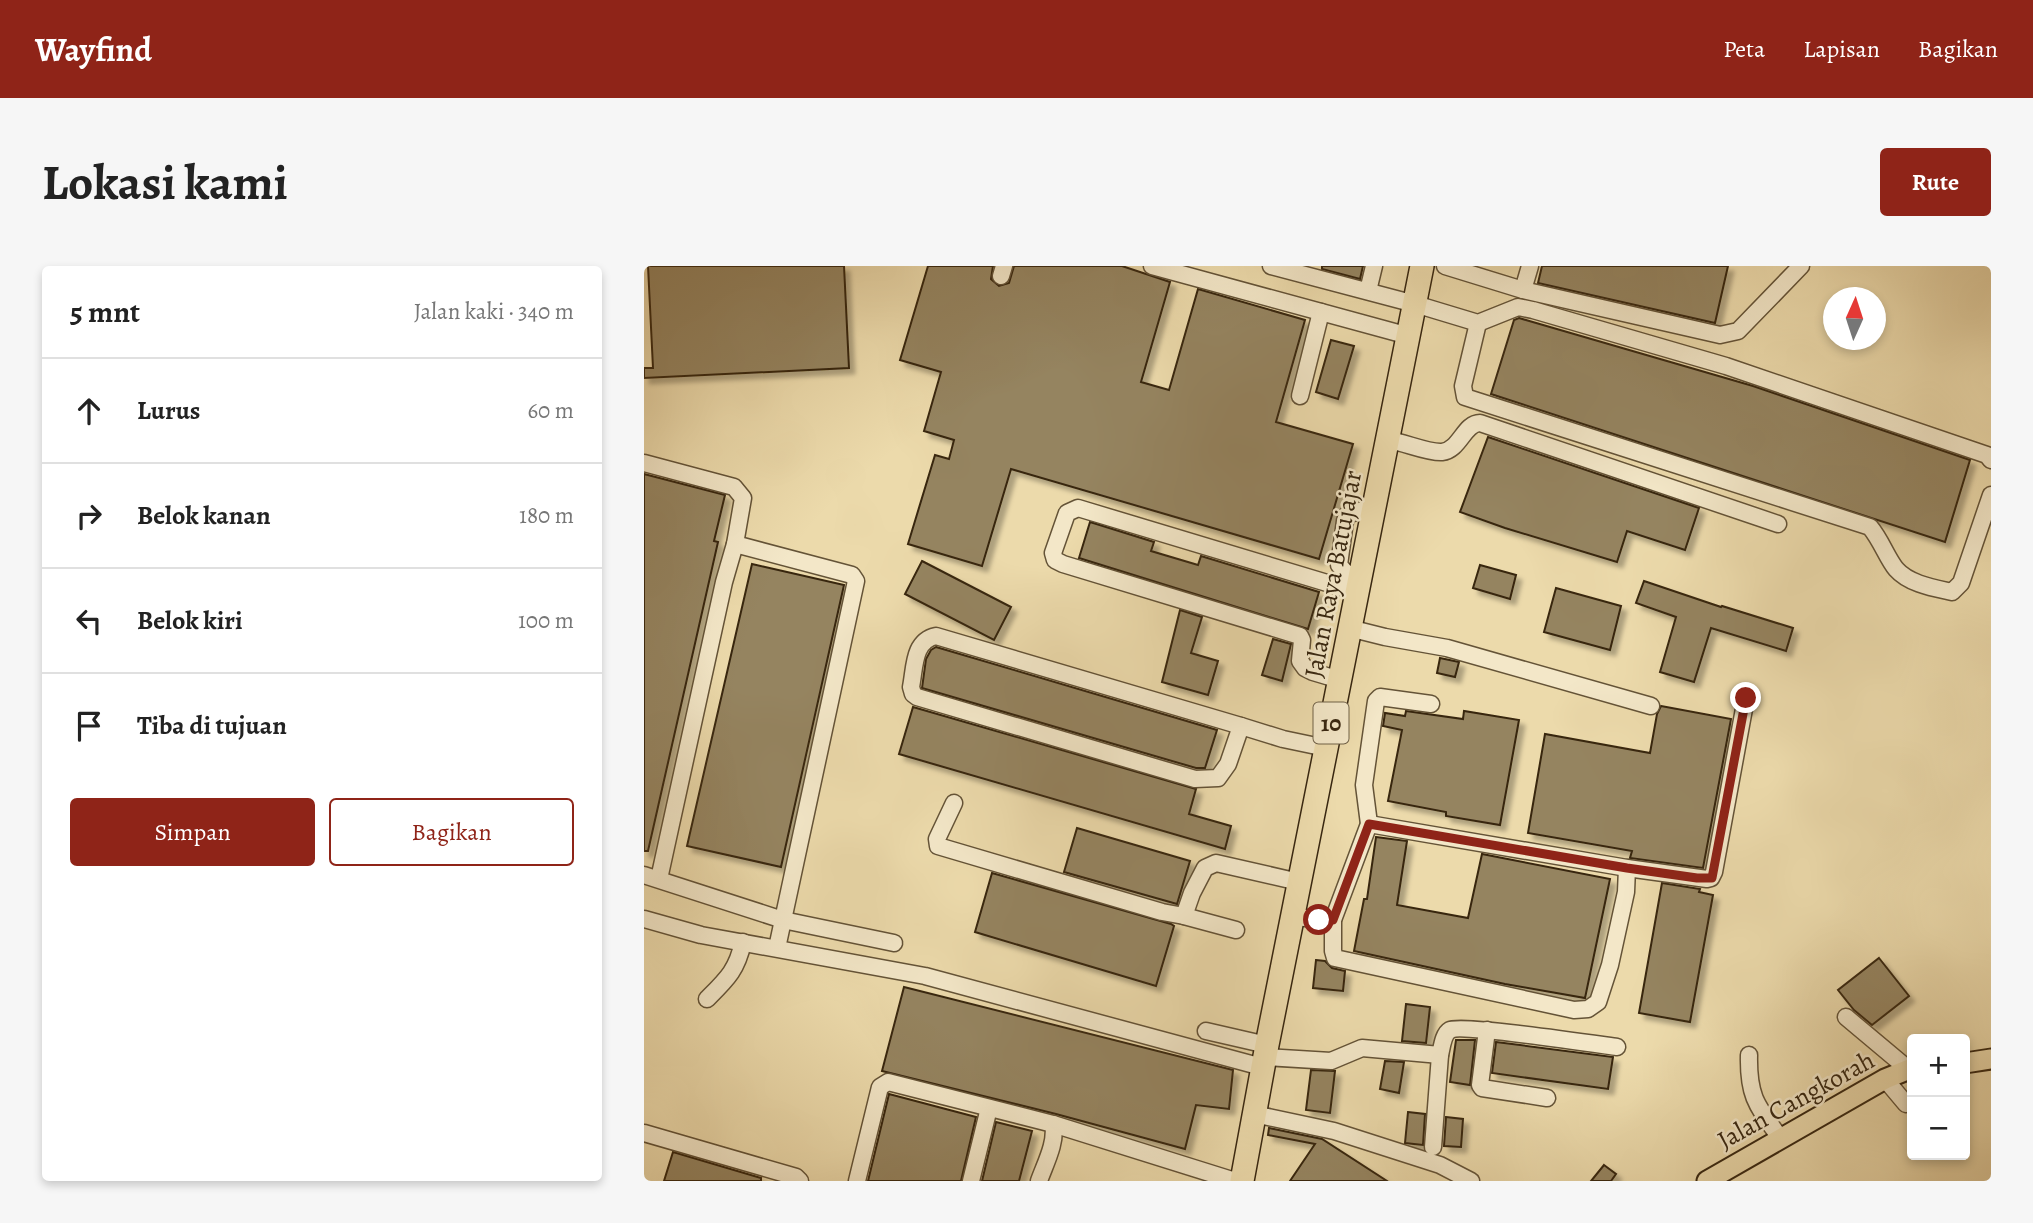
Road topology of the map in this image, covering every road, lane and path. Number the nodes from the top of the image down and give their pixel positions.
1 (1152, 266) edge
2 (1271, 266) edge
3 (1374, 266) edge
4 (1422, 266) edge
5 (1445, 266) edge
6 (1530, 266) edge
7 (1801, 266) edge
8 (1523, 290) junction
9 (1368, 292) junction
10 (1415, 304) junction
11 (1321, 312) junction
12 (1478, 323) junction
13 (1409, 336) junction
14 (1300, 396) dead end
15 (1388, 440) junction
16 (1991, 460) edge
17 (644, 463) edge
18 (1991, 495) edge
19 (1778, 524) dead end
20 (735, 544) junction
21 (1359, 584) junction
22 (1349, 628) junction
23 (1340, 680) junction
24 (1746, 698) dead end
25 (1431, 704) dead end
26 (1651, 706) dead end
27 (1241, 726) junction
28 (1326, 748) junction
29 (954, 803) dead end
30 (1369, 824) junction
31 (1627, 868) junction
32 (651, 877) edge
33 (1299, 882) junction
34 (1184, 916) junction
35 (1292, 917) junction
36 (644, 919) edge
37 (783, 920) junction
38 (1333, 920) junction
39 (1236, 930) dead end
40 (743, 942) junction
41 (894, 943) dead end
42 (777, 948) junction
43 (706, 999) dead end
44 (1846, 1017) dead end
45 (1487, 1030) junction
46 (1206, 1031) dead end
47 (1617, 1047) dead end
48 (1440, 1055) junction
49 (1749, 1055) dead end
50 (1264, 1057) junction
51 (1991, 1059) edge
52 (1970, 1062) edge
53 (1907, 1067) edge
54 (1907, 1070) edge
55 (1885, 1079) junction
56 (1547, 1098) dead end
57 (1906, 1104) dead end
58 (989, 1108) junction
59 (1254, 1114) junction
60 (1053, 1124) junction
61 (644, 1133) edge
62 (1781, 1139) junction
63 (1433, 1147) dead end
64 (800, 1181) edge
65 (857, 1181) edge
66 (971, 1181) edge
67 (1039, 1181) edge
68 (1235, 1181) edge
69 (1242, 1181) edge
70 (1471, 1181) edge
71 (1707, 1181) edge

1 - 11 street
2 - 9 street
3 - 9 street
4 - 10 highway, Jalan Raya Batujajar / 10
5 - 8 street
6 - 8 street
7 - 8 street
9 - 10 street
10 - 12 street
10 - 13 highway, Jalan Raya Batujajar / 10
11 - 13 street
11 - 14 street
12 - 16 street
12 - 18 street
13 - 15 highway, Jalan Raya Batujajar / 10
15 - 19 street
15 - 21 highway, Jalan Raya Batujajar / 10
17 - 20 street
20 - 32 street
20 - 37 street
21 - 22 highway, Jalan Raya Batujajar / 10
21 - 23 street
22 - 23 highway, Jalan Raya Batujajar / 10
22 - 26 street
23 - 28 highway, Jalan Raya Batujajar / 10
24 - 31 street
25 - 30 street
27 - 27 street
27 - 28 street
28 - 33 highway, Jalan Raya Batujajar / 10
29 - 34 street
30 - 31 street
30 - 38 street
31 - 38 street
32 - 37 street
33 - 34 street
33 - 35 highway, Jalan Raya Batujajar / 10
34 - 39 street
35 - 38 street
35 - 50 highway, Jalan Raya Batujajar / 10
36 - 40 street
37 - 41 street
37 - 42 street
40 - 42 street
40 - 43 street
42 - 50 street
44 - 53 street
45 - 47 street
45 - 48 street
45 - 56 street
46 - 50 street
48 - 50 street
48 - 63 street
49 - 62 street
50 - 59 highway, Jalan Raya Batujajar / 10
51 - 52 main road
54 - 55 main road, Jalan Cangkorah
55 - 57 street
55 - 62 main road, Jalan Cangkorah
58 - 60 street
58 - 65 street
58 - 66 street
59 - 69 highway, Jalan Raya Batujajar / 10
59 - 70 street
60 - 67 street
60 - 68 street
61 - 64 street
62 - 71 main road, Jalan Cangkorah

